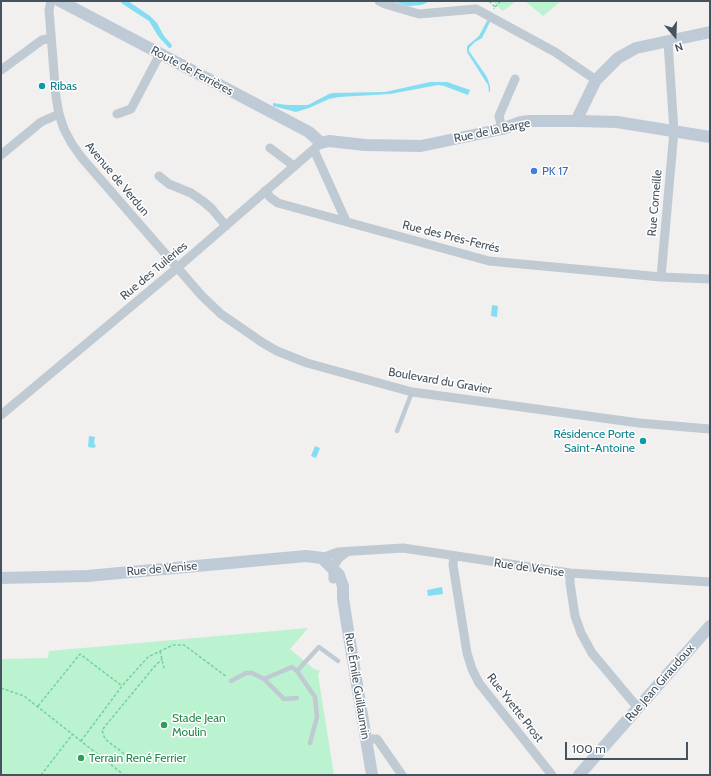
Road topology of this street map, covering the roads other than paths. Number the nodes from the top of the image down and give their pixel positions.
1 (51, 1) edge
2 (60, 1) edge
3 (379, 1) edge
4 (710, 32) edge
5 (51, 38) junction
6 (668, 42) junction
7 (160, 54) junction
8 (1, 70) edge
9 (515, 79) dead end
10 (596, 80) junction
11 (59, 114) junction
12 (117, 114) dead end
13 (578, 121) junction
14 (502, 129) junction
15 (674, 132) junction
16 (710, 137) edge
17 (317, 146) junction
18 (270, 148) dead end
19 (1, 155) edge
20 (294, 166) junction
21 (159, 176) dead end
22 (265, 191) junction
23 (346, 221) junction
24 (226, 226) junction
25 (177, 268) junction
26 (661, 278) junction
27 (710, 279) edge
28 (412, 392) junction
29 (1, 415) edge
30 (710, 429) edge
31 (397, 431) dead end
32 (348, 552) junction
33 (454, 556) junction
34 (287, 557) junction
35 (322, 558) junction
36 (333, 573) junction
37 (570, 574) junction
38 (1, 578) edge
39 (710, 582) edge
40 (710, 626) edge
41 (338, 661) dead end
42 (297, 671) junction
43 (264, 679) junction
44 (231, 681) road end
45 (297, 698) dead end
46 (638, 708) junction
47 (366, 739) junction
48 (310, 743) dead end
49 (372, 775) edge
50 (402, 775) edge
51 (552, 775) edge
52 (579, 775) edge

1 - 5 street, Avenue de Verdun
2 - 7 main road, Route de Ferrières
3 - 10 street
4 - 6 main road
5 - 8 street
5 - 11 street, Avenue de Verdun
6 - 10 main road
6 - 15 street, Rue Corneille
7 - 12 street
7 - 17 main road, Route de Ferrières
9 - 14 street
10 - 13 main road
11 - 19 street
11 - 25 street, Avenue de Verdun
13 - 14 main road, Rue de la Barge
13 - 15 main road, Rue de la Barge
14 - 17 main road, Rue de la Barge
15 - 16 main road, Rue de la Barge
15 - 26 street, Rue Corneille
17 - 20 street, Rue des Tuileries
17 - 23 street
18 - 20 street
20 - 22 street, Rue des Tuileries
21 - 24 street
22 - 23 street, Rue des Prés-Ferrés
22 - 24 street, Rue des Tuileries
23 - 26 street, Rue des Prés-Ferrés
24 - 25 street, Rue des Tuileries
25 - 28 street, Boulevard du Gravier
25 - 29 street, Rue des Tuileries
26 - 27 street, Rue des Prés-Ferrés
28 - 30 street, Boulevard du Gravier
28 - 31 lane
32 - 33 street, Rue de Venise
32 - 35 street, Rue de Venise
32 - 36 street
33 - 37 street, Rue de Venise
33 - 51 street, Rue Yvette Prost
34 - 35 main road, Rue de Venise
34 - 36 main road, Rue Émile Guillaumin
34 - 38 main road, Rue de Venise
35 - 36 main road
36 - 47 main road, Rue Émile Guillaumin
37 - 39 street, Rue de Venise
37 - 46 street
40 - 46 main road, Rue Jean Giraudoux
41 - 42 lane
42 - 43 lane
42 - 48 lane
43 - 44 lane
43 - 45 lane
46 - 52 main road, Rue Jean Giraudoux
47 - 49 main road, Rue Émile Guillaumin
47 - 50 street

